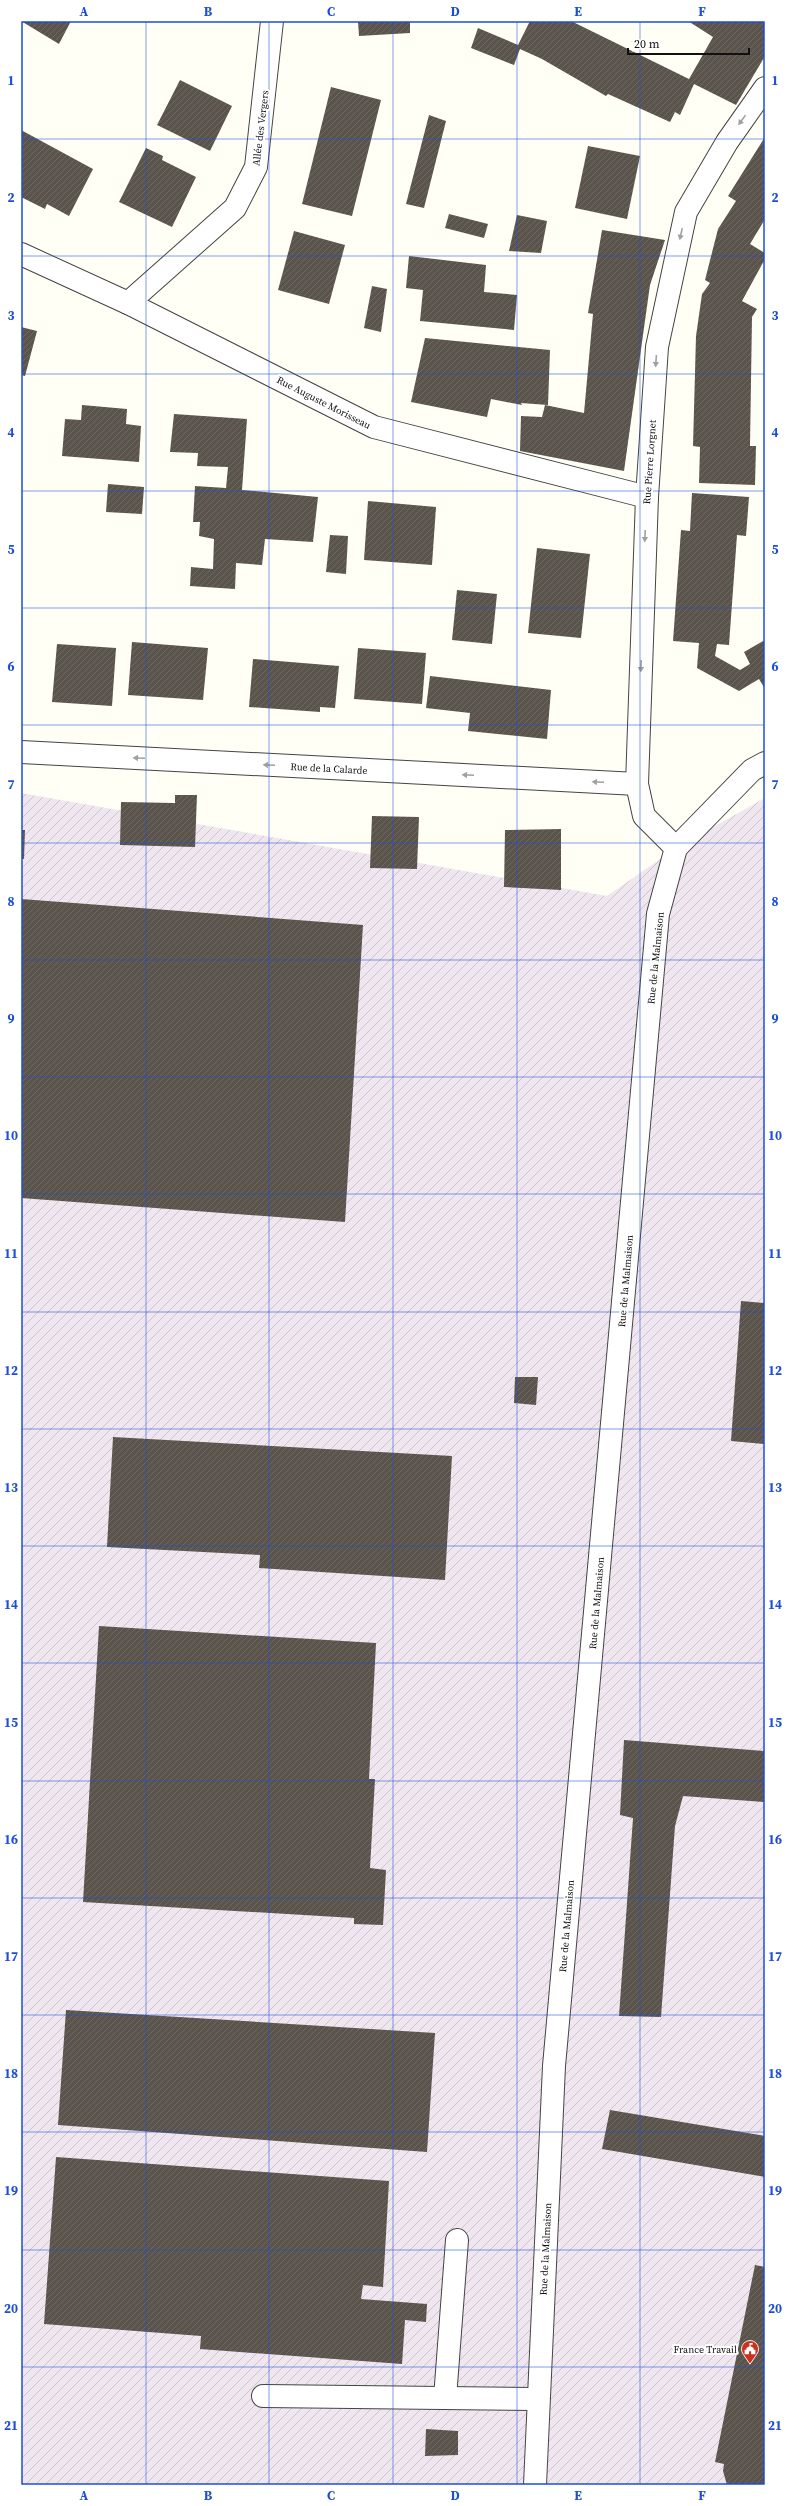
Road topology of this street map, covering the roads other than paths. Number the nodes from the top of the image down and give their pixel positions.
1 (272, 21) edge
2 (765, 88) edge
3 (21, 254) edge
4 (128, 303) junction
5 (647, 497) junction
6 (21, 752) edge
7 (765, 763) edge
8 (637, 784) junction
9 (676, 848) junction
10 (457, 2240) dead end
11 (263, 2396) dead end
12 (445, 2398) junction
13 (537, 2399) junction
14 (535, 2485) edge

1 - 4 street, Allée des Vergers
2 -> 5 street, Rue Pierre Lorgnet
3 - 4 street, Rue Auguste Morisseau
4 - 5 street, Rue Auguste Morisseau
5 -> 8 street, Rue Pierre Lorgnet
8 -> 6 street, Rue de la Calarde
7 - 9 street, Rue de la Malmaison
8 - 9 street, Rue Pierre Lorgnet
9 - 13 street, Rue de la Malmaison
10 - 12 street
11 - 12 street
12 - 13 street
13 - 14 street, Rue de la Malmaison

